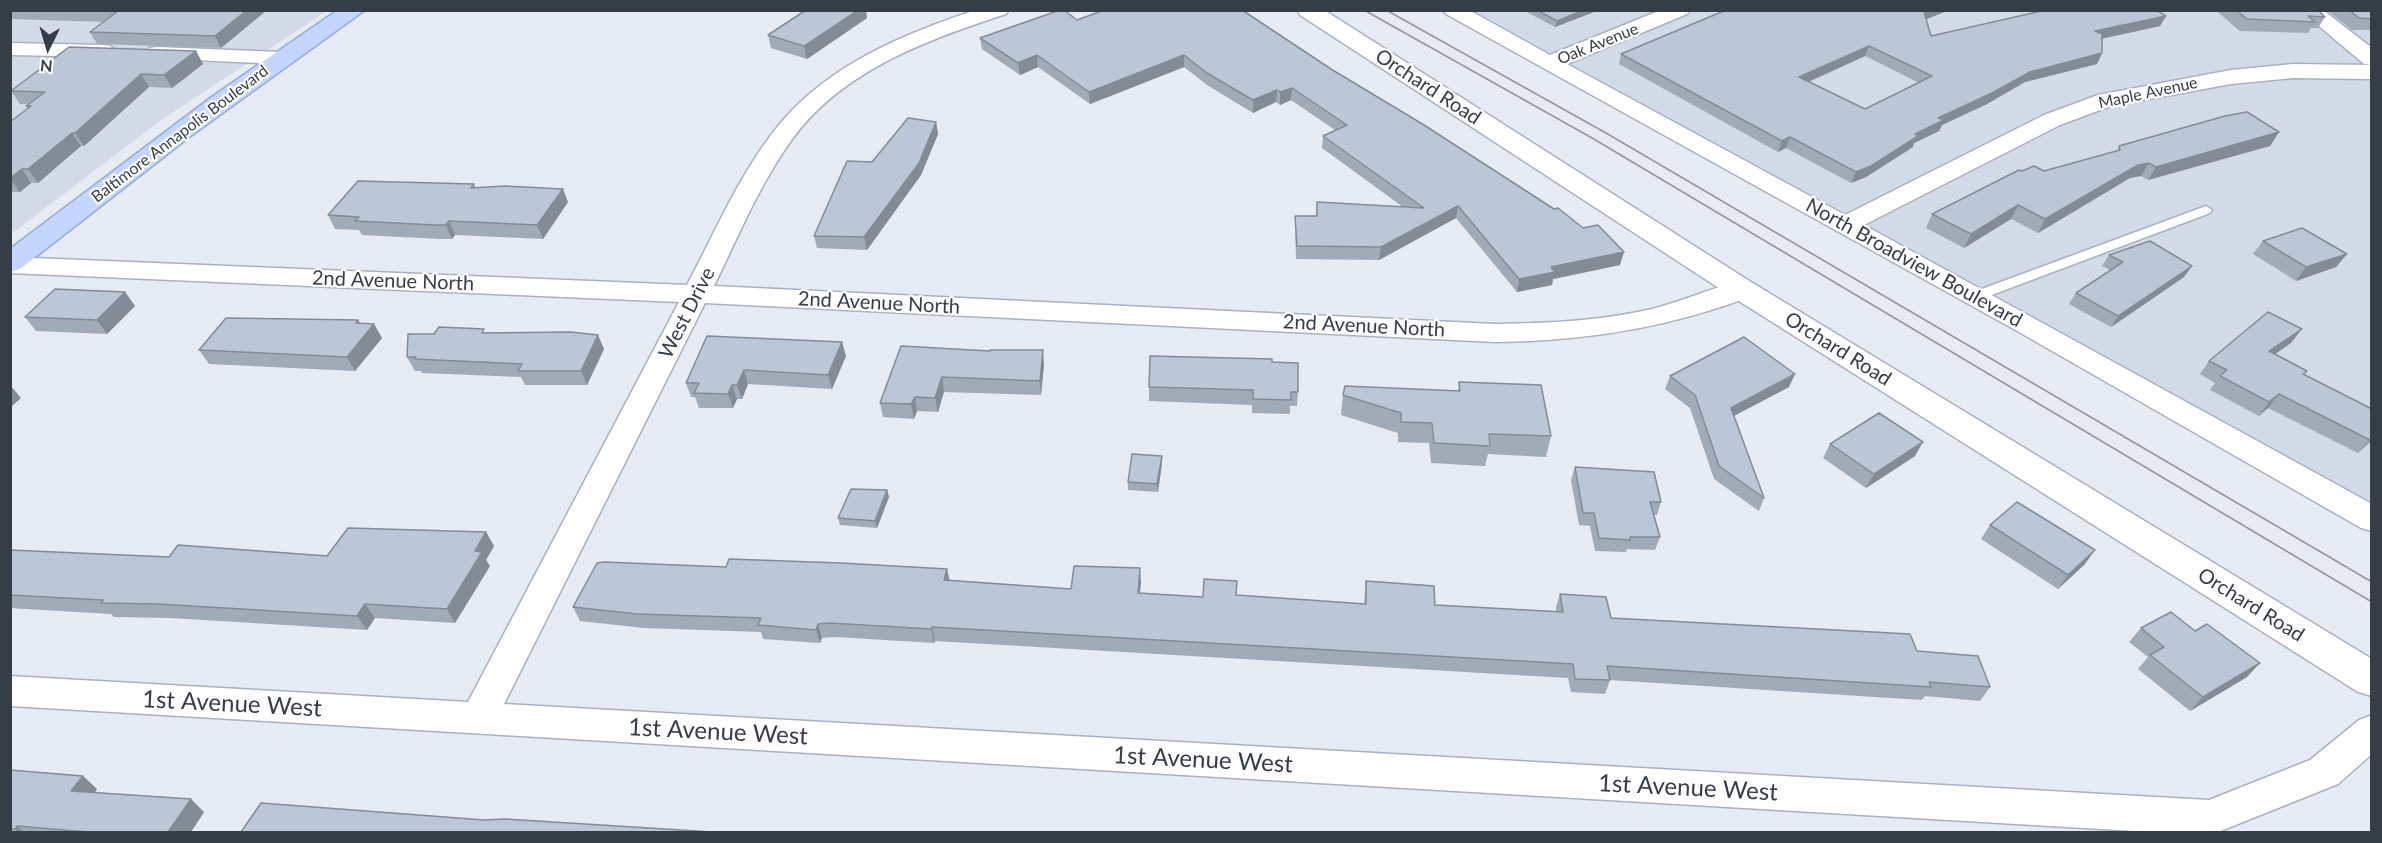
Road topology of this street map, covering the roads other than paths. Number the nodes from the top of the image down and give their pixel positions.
1 (354, 10) edge
2 (999, 10) edge
3 (1308, 10) edge
4 (1453, 10) edge
5 (1680, 10) edge
6 (2310, 10) edge
7 (10, 49) edge
8 (281, 58) junction
9 (2372, 59) edge
10 (1549, 63) junction
11 (2372, 72) edge
12 (2206, 210) dead end
13 (1844, 225) junction
14 (10, 264) edge
15 (1741, 289) junction
16 (697, 294) junction
17 (1976, 296) junction
18 (2372, 519) edge
19 (2372, 680) edge
20 (10, 691) edge
21 (477, 718) junction
22 (2372, 731) edge

1 - 8 main road, Baltimore Annapolis Boulevard
2 - 16 street, West Drive
3 - 15 street, Orchard Road
4 - 10 street, North Broadview Boulevard
5 - 10 street, Oak Avenue
6 - 9 street
7 - 8 street
8 - 14 main road, Baltimore Annapolis Boulevard
10 - 13 street, North Broadview Boulevard
11 - 13 street, Maple Avenue
12 - 17 lane
13 - 17 street, North Broadview Boulevard
14 - 16 street, 2nd Avenue North
15 - 16 street, 2nd Avenue North
15 - 19 street, Orchard Road
16 - 21 street, West Drive
17 - 18 street, North Broadview Boulevard
20 - 21 street, 1st Avenue West
21 - 22 street, 1st Avenue West

